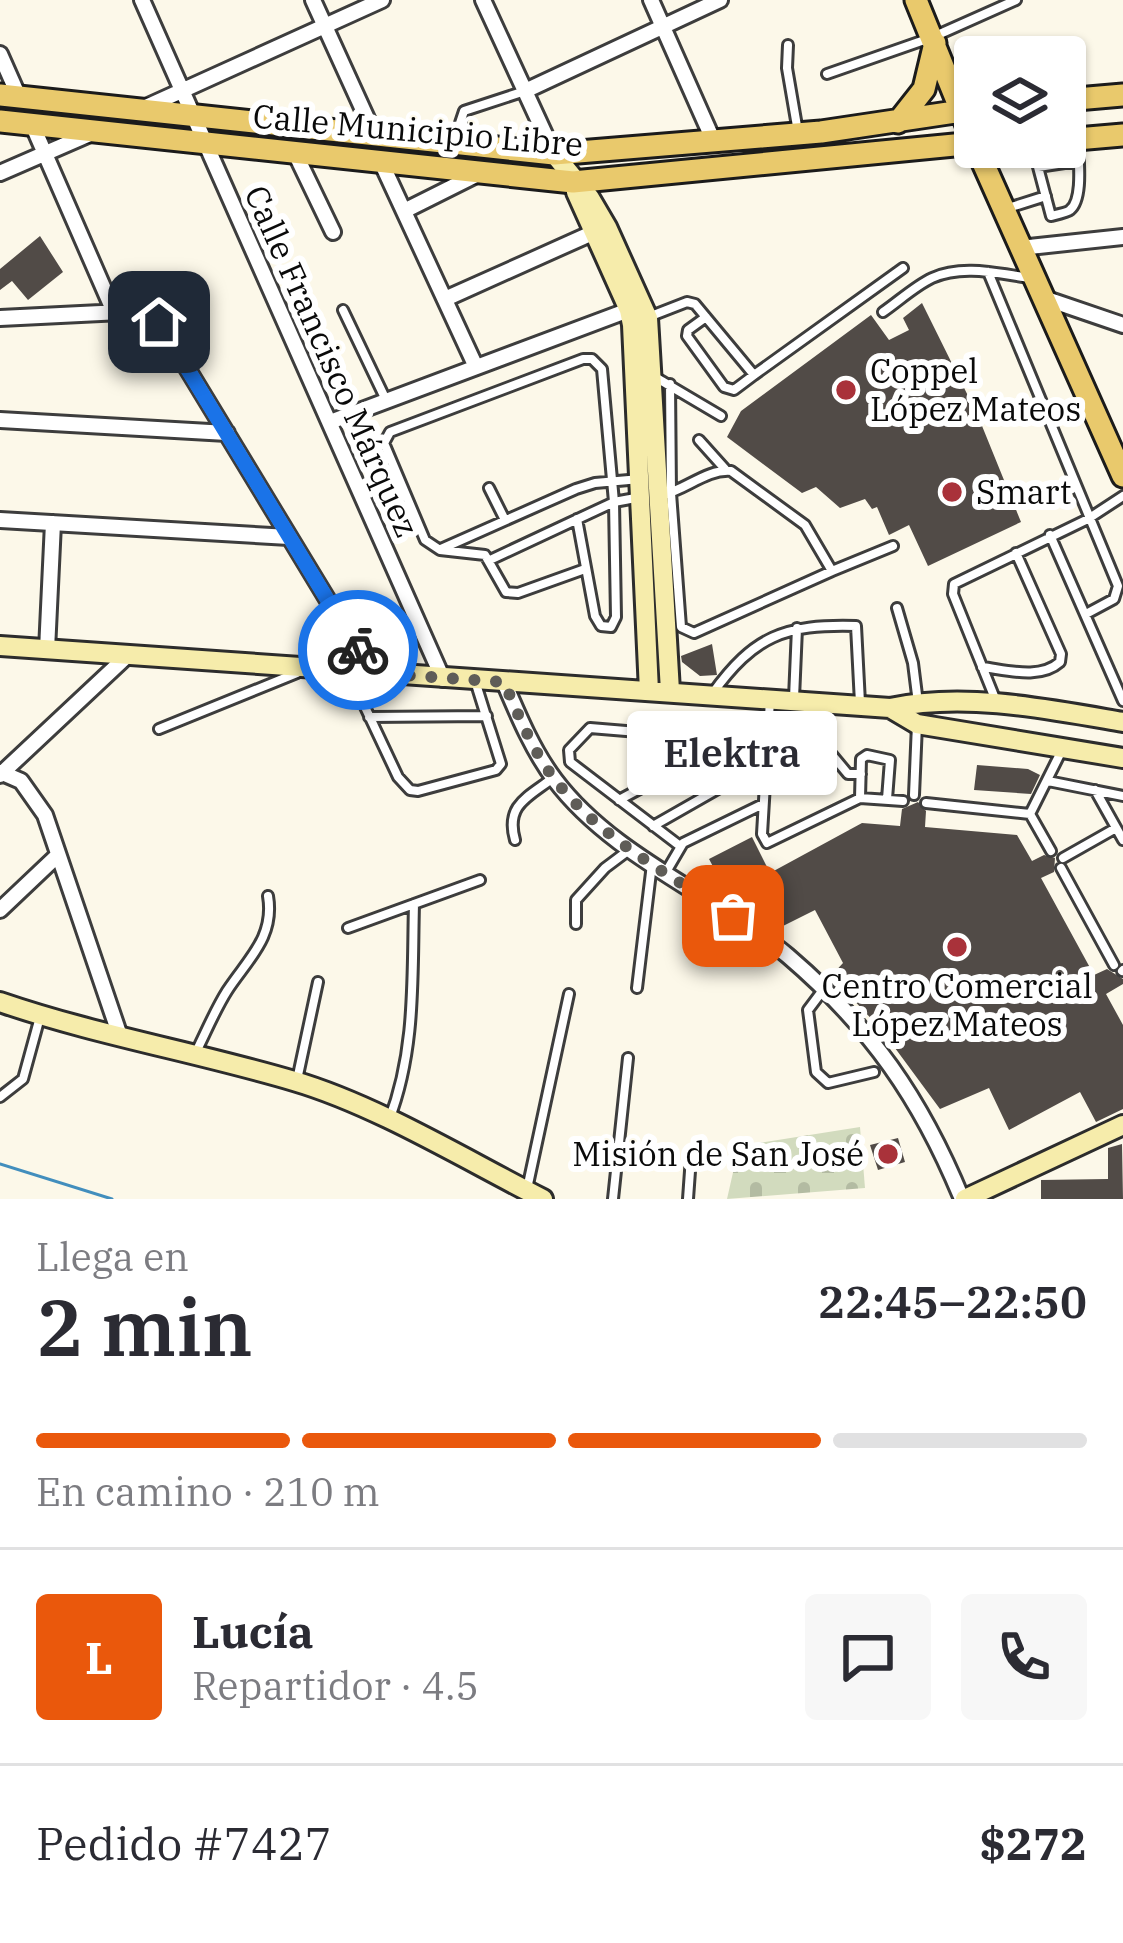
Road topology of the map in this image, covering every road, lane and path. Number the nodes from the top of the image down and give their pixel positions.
1 (142, 0) edge
2 (313, 0) edge
3 (382, 0) edge
4 (483, 0) edge
5 (651, 0) edge
6 (720, 0) edge
7 (1016, 0) edge
8 (921, 2) edge
9 (325, 26) junction
10 (663, 27) junction
11 (934, 40) junction
12 (788, 45) dead end
13 (0, 54) edge
14 (827, 74) dead end
15 (954, 80) edge
16 (950, 81) junction
17 (954, 87) edge
18 (182, 91) junction
19 (525, 92) junction
20 (1123, 95) edge
21 (10, 96) edge
22 (1086, 98) edge
23 (142, 110) junction
24 (954, 113) edge
25 (194, 115) junction
26 (0, 121) edge
27 (897, 123) junction
28 (32, 124) junction
29 (96, 130) junction
30 (810, 133) junction
31 (374, 134) junction
32 (1123, 135) edge
33 (206, 142) junction
34 (715, 142) junction
35 (465, 144) junction
36 (1086, 144) edge
37 (954, 146) edge
38 (295, 153) junction
39 (45, 154) junction
40 (554, 154) junction
41 (819, 158) junction
42 (382, 164) junction
43 (985, 168) edge
44 (1038, 168) edge
45 (1074, 168) edge
46 (0, 172) edge
47 (478, 174) junction
48 (573, 182) junction
49 (1046, 196) junction
50 (1003, 209) junction
51 (404, 211) junction
52 (600, 230) junction
53 (333, 232) dead end
54 (1123, 237) edge
55 (1020, 248) junction
56 (903, 268) dead end
57 (988, 272) junction
58 (1039, 288) junction
59 (445, 299) junction
60 (344, 310) dead end
61 (114, 312) junction
62 (883, 312) dead end
63 (639, 314) junction
64 (706, 317) junction
65 (0, 318) edge
66 (1123, 325) edge
67 (476, 367) junction
68 (754, 375) junction
69 (662, 380) junction
70 (386, 401) junction
71 (721, 416) dead end
72 (0, 421) edge
73 (330, 422) junction
74 (227, 433) junction
75 (699, 440) dead end
76 (725, 469) junction
77 (1123, 476) edge
78 (613, 481) junction
79 (656, 487) junction
80 (488, 488) dead end
81 (1123, 496) edge
82 (614, 502) junction
83 (577, 519) junction
84 (1088, 519) junction
85 (0, 520) edge
86 (505, 520) junction
87 (53, 523) junction
88 (1050, 535) junction
89 (289, 537) junction
90 (892, 546) dead end
91 (440, 550) junction
92 (1016, 553) junction
93 (490, 560) junction
94 (585, 568) junction
95 (832, 571) junction
96 (897, 608) dead end
97 (1086, 614) junction
98 (797, 628) junction
99 (0, 646) edge
100 (47, 650) junction
101 (127, 656) junction
102 (982, 667) junction
103 (308, 669) junction
104 (348, 672) junction
105 (372, 673) junction
106 (443, 679) junction
107 (475, 680) junction
108 (504, 682) junction
109 (649, 691) junction
110 (670, 691) junction
111 (711, 695) junction
112 (1122, 698) edge
113 (770, 699) junction
114 (794, 700) junction
115 (918, 702) junction
116 (860, 705) junction
117 (998, 705) junction
118 (1033, 706) junction
119 (890, 708) junction
120 (487, 716) junction
121 (369, 717) junction
122 (1123, 722) edge
123 (917, 724) junction
124 (160, 729) dead end
125 (665, 733) junction
126 (1023, 740) junction
127 (770, 743) junction
128 (1064, 747) junction
129 (1123, 758) edge
130 (768, 760) junction
131 (794, 767) junction
132 (1, 773) edge
133 (861, 774) junction
134 (553, 778) junction
135 (659, 778) junction
136 (1048, 781) junction
137 (766, 782) junction
138 (724, 784) junction
139 (1094, 789) junction
140 (914, 795) dead end
141 (1123, 796) edge
142 (860, 797) junction
143 (887, 799) junction
144 (620, 800) junction
145 (903, 801) dead end
146 (926, 803) dead end
147 (764, 804) junction
148 (1030, 814) junction
149 (653, 826) junction
150 (1116, 828) junction
151 (515, 840) dead end
152 (1123, 840) edge
153 (680, 846) junction
154 (630, 849) junction
155 (1051, 851) dead end
156 (58, 855) junction
157 (652, 862) junction
158 (666, 872) junction
159 (480, 880) dead end
160 (268, 896) dead end
161 (414, 904) junction
162 (0, 910) edge
163 (576, 924) dead end
164 (348, 928) dead end
165 (1120, 969) edge
166 (318, 982) dead end
167 (637, 988) dead end
168 (824, 989) junction
169 (569, 994) dead end
170 (0, 1002) edge
171 (40, 1015) junction
172 (120, 1036) junction
173 (196, 1053) junction
174 (628, 1058) dead end
175 (874, 1072) dead end
176 (297, 1082) junction
177 (0, 1096) edge
178 (388, 1122) junction
179 (1123, 1125) edge
180 (692, 1156) dead end
181 (535, 1195) edge
182 (613, 1199) edge
183 (688, 1199) edge
184 (963, 1199) edge

1 - 18 street, Calle Francisco Márquez
2 - 9 street
3 - 9 street
4 - 19 street
5 - 10 street
6 - 10 street
7 - 11 lane
8 - 11 main road
9 - 18 street
9 - 31 street
10 - 19 street
10 - 34 street
11 - 14 lane
11 - 16 main road
11 - 27 main road
12 - 30 lane
13 - 21 street
15 - 16 lane
16 - 17 main road
18 - 23 street
18 - 25 street, Calle Francisco Márquez
19 - 35 lane
19 - 40 street
20 - 22 main road
21 - 23 main road
23 - 25 main road
24 - 27 main road
25 - 31 main road
25 - 33 street, Calle Francisco Márquez
26 - 28 main road, Calle Municipio Libre
27 - 30 main road
28 - 29 main road, Calle Municipio Libre
28 - 39 street
29 - 33 main road, Calle Municipio Libre
29 - 39 street
30 - 34 main road
30 - 41 main road
31 - 35 main road
32 - 36 main road
33 - 38 main road, Calle Municipio Libre
33 - 73 street, Calle Francisco Márquez
34 - 40 main road
35 - 40 main road
37 - 41 main road, Calle Municipio Libre
38 - 42 main road, Calle Municipio Libre
38 - 53 street
39 - 46 street
39 - 61 street
40 - 48 main road
41 - 48 main road, Calle Municipio Libre
42 - 47 main road, Calle Municipio Libre
42 - 51 street
43 - 50 main road
44 - 49 lane
45 - 49 lane
47 - 48 main road, Calle Municipio Libre
47 - 51 street
48 - 52 main road
49 - 50 lane
50 - 55 main road
51 - 59 street
52 - 59 street
52 - 63 main road
54 - 55 street
55 - 58 main road
56 - 68 lane
57 - 58 lane
57 - 62 lane
57 - 84 lane
58 - 66 street
58 - 77 main road
59 - 67 street
60 - 70 lane
61 - 65 street
61 - 74 street
63 - 64 lane
63 - 67 street
63 - 69 main road
63 - 79 main road
64 - 68 lane
64 - 68 lane
67 - 70 street
69 - 71 lane
69 - 79 main road
70 - 73 street
72 - 74 street
73 - 106 street, Calle Francisco Márquez
74 - 89 street
75 - 76 lane
76 - 79 lane
76 - 95 lane
78 - 79 lane
78 - 82 lane
78 - 86 lane
78 - 91 lane
79 - 82 lane
79 - 95 lane
79 - 109 main road
79 - 110 main road
80 - 86 lane
81 - 84 lane
82 - 83 lane
82 - 94 lane
83 - 93 lane
83 - 94 lane
84 - 88 lane
84 - 97 lane
85 - 87 street
86 - 91 lane
87 - 89 street
87 - 100 street
88 - 92 lane
88 - 97 lane
89 - 105 street
90 - 95 lane
91 - 93 lane
92 - 102 lane
92 - 102 lane
93 - 94 lane
96 - 115 lane
97 - 112 lane
98 - 111 lane
98 - 114 lane
98 - 116 lane
99 - 100 main road
100 - 101 main road
101 - 103 main road
101 - 132 street
102 - 117 lane
103 - 104 main road
103 - 124 lane
104 - 105 main road
104 - 121 lane
105 - 106 main road
106 - 107 main road
107 - 108 main road
107 - 120 lane
108 - 109 main road
108 - 134 street
109 - 110 main road
110 - 111 main road
111 - 113 main road
113 - 114 main road
113 - 127 lane
114 - 116 main road
115 - 117 main road
115 - 119 main road
115 - 123 lane
116 - 119 main road
117 - 118 main road
118 - 122 main road
118 - 126 main road
119 - 123 main road
120 - 121 lane
120 - 121 lane
123 - 126 main road
123 - 140 lane
125 - 127 lane
125 - 135 lane
125 - 144 lane
126 - 128 main road
127 - 130 lane
127 - 131 lane
128 - 129 main road
128 - 136 lane
130 - 137 lane
130 - 138 lane
131 - 133 lane
131 - 137 lane
132 - 156 street
133 - 142 lane
133 - 143 lane
134 - 151 lane
134 - 154 street
135 - 138 lane
135 - 144 lane
136 - 139 lane
136 - 148 lane
137 - 147 lane
138 - 149 lane
139 - 141 lane
139 - 150 lane
142 - 143 lane
142 - 147 lane
143 - 145 lane
144 - 149 lane
146 - 148 lane
147 - 153 lane
148 - 155 lane
149 - 153 lane
150 - 152 lane
150 - 165 lane
153 - 158 lane
154 - 157 street
154 - 163 lane
156 - 162 street
156 - 172 street
157 - 158 street
157 - 167 lane
158 - 168 street
159 - 161 lane
160 - 173 lane
161 - 164 lane
161 - 178 lane
166 - 176 lane
168 - 175 lane
168 - 184 street
169 - 181 lane
170 - 171 main road
171 - 172 main road
171 - 177 lane
172 - 173 main road
173 - 176 main road
174 - 182 lane
176 - 178 main road
178 - 181 main road
179 - 184 main road
180 - 183 lane

